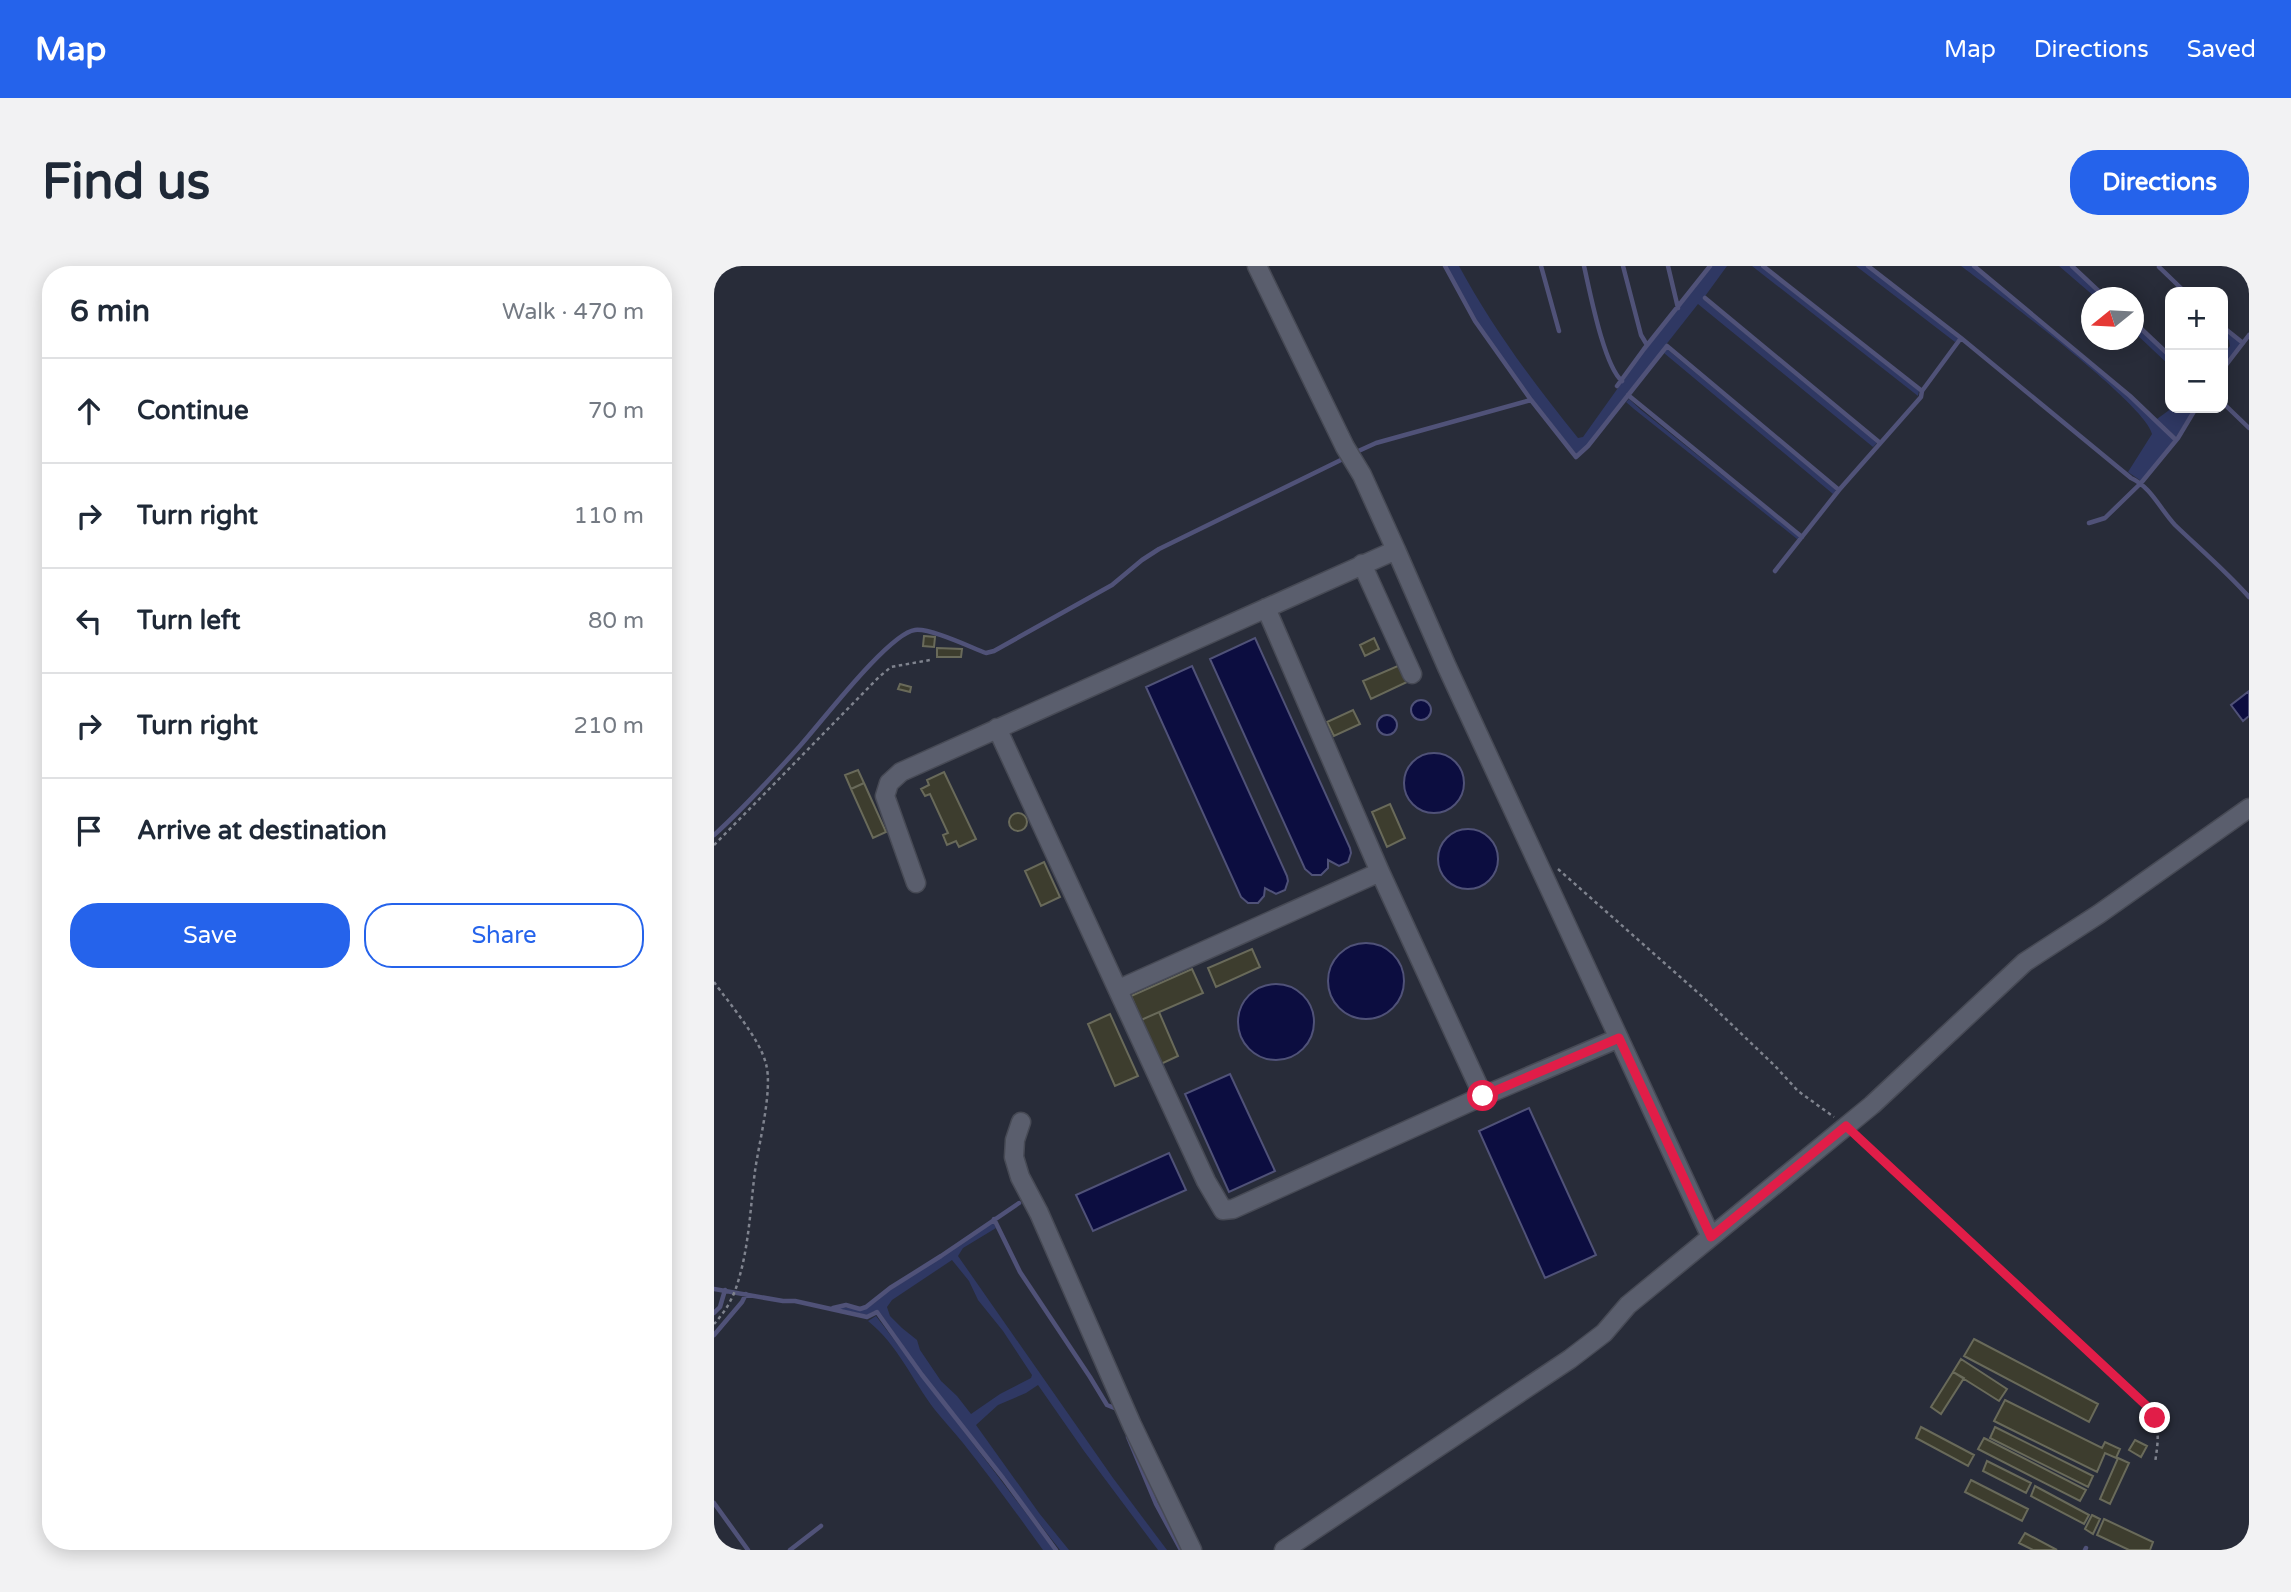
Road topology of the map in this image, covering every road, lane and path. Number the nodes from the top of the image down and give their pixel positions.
1 (1257, 266) edge
2 (1395, 550) junction
3 (1362, 564) junction
4 (1266, 608) junction
5 (930, 660) dead end
6 (1412, 674) dead end
7 (997, 728) junction
8 (2249, 808) edge
9 (714, 845) edge
10 (1532, 852) junction
11 (1380, 872) junction
12 (916, 883) dead end
13 (714, 982) edge
14 (1119, 989) junction
15 (1619, 1038) junction
16 (1483, 1096) junction
17 (1021, 1122) dead end
18 (1846, 1126) junction
19 (1711, 1237) junction
20 (714, 1324) edge
21 (2155, 1463) dead end
22 (1192, 1550) edge
23 (1284, 1550) edge

1 - 2 street
2 - 3 street
2 - 10 street
3 - 4 street
3 - 6 street
4 - 7 street
4 - 11 street
5 - 9 path
7 - 12 street
7 - 14 street
8 - 18 street
10 - 15 street
10 - 18 path
11 - 14 street
11 - 16 street
13 - 20 path
14 - 16 street
15 - 16 street
15 - 19 street
17 - 22 street
18 - 19 street
18 - 21 path
19 - 23 street

